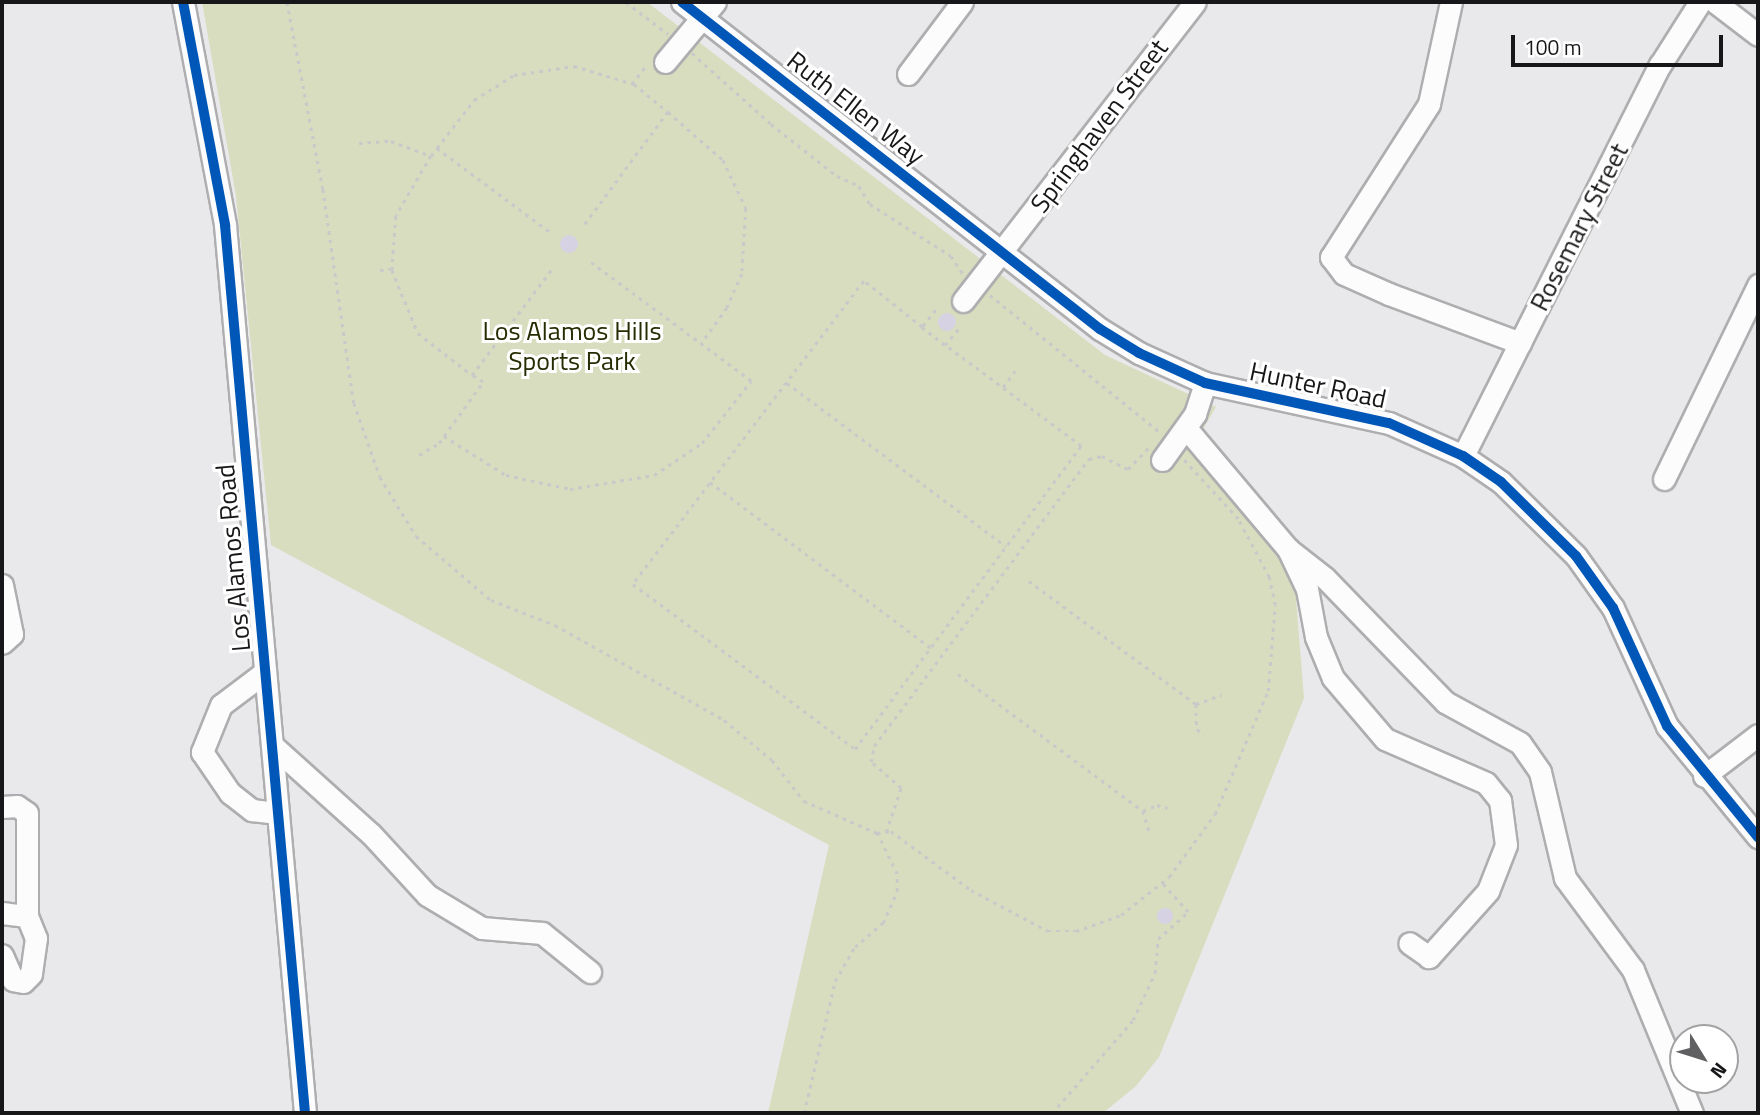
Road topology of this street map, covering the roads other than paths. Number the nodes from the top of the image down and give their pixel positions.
1 (183, 2) edge
2 (682, 2) edge
3 (962, 2) edge
4 (1195, 2) edge
5 (1451, 2) edge
6 (1700, 2) edge
7 (1715, 2) edge
8 (708, 10) edge
9 (1758, 35) edge
10 (664, 62) dead end
11 (908, 74) dead end
12 (1004, 251) junction
13 (1758, 285) edge
14 (970, 293) road end
15 (1520, 343) junction
16 (1205, 383) junction
17 (1186, 428) junction
18 (1167, 454) road end
19 (1463, 456) junction
20 (1664, 479) dead end
21 (1288, 549) junction
22 (2, 585) edge
23 (2, 643) edge
24 (265, 672) junction
25 (1758, 735) edge
26 (272, 746) junction
27 (1704, 776) junction
28 (2, 807) edge
29 (278, 813) junction
30 (1758, 837) edge
31 (2, 913) edge
32 (27, 916) junction
33 (1409, 943) dead end
34 (2, 955) edge
35 (590, 972) dead end
36 (305, 1113) edge
37 (1692, 1113) edge

1 - 24 street, Los Alamos Road
2 - 8 street, Ruth Ellen Way
3 - 11 street
4 - 12 street, Springhaven Street
5 - 15 street
6 - 15 street, Rosemary Street
7 - 9 street
8 - 10 street
8 - 12 street, Ruth Ellen Way
12 - 14 street, Springhaven Street
12 - 16 street, Hunter Road
13 - 20 street
15 - 19 street, Rosemary Street
16 - 17 street
16 - 19 street, Hunter Road
17 - 18 street
17 - 21 street
19 - 27 street, Hunter Road
21 - 33 street
21 - 37 street
22 - 23 street
24 - 26 street, Los Alamos Road
24 - 29 street
25 - 27 street
26 - 29 street, Los Alamos Road
26 - 35 street
27 - 30 street, Hunter Road
28 - 32 street
29 - 36 street, Los Alamos Road
31 - 32 street
32 - 34 street

